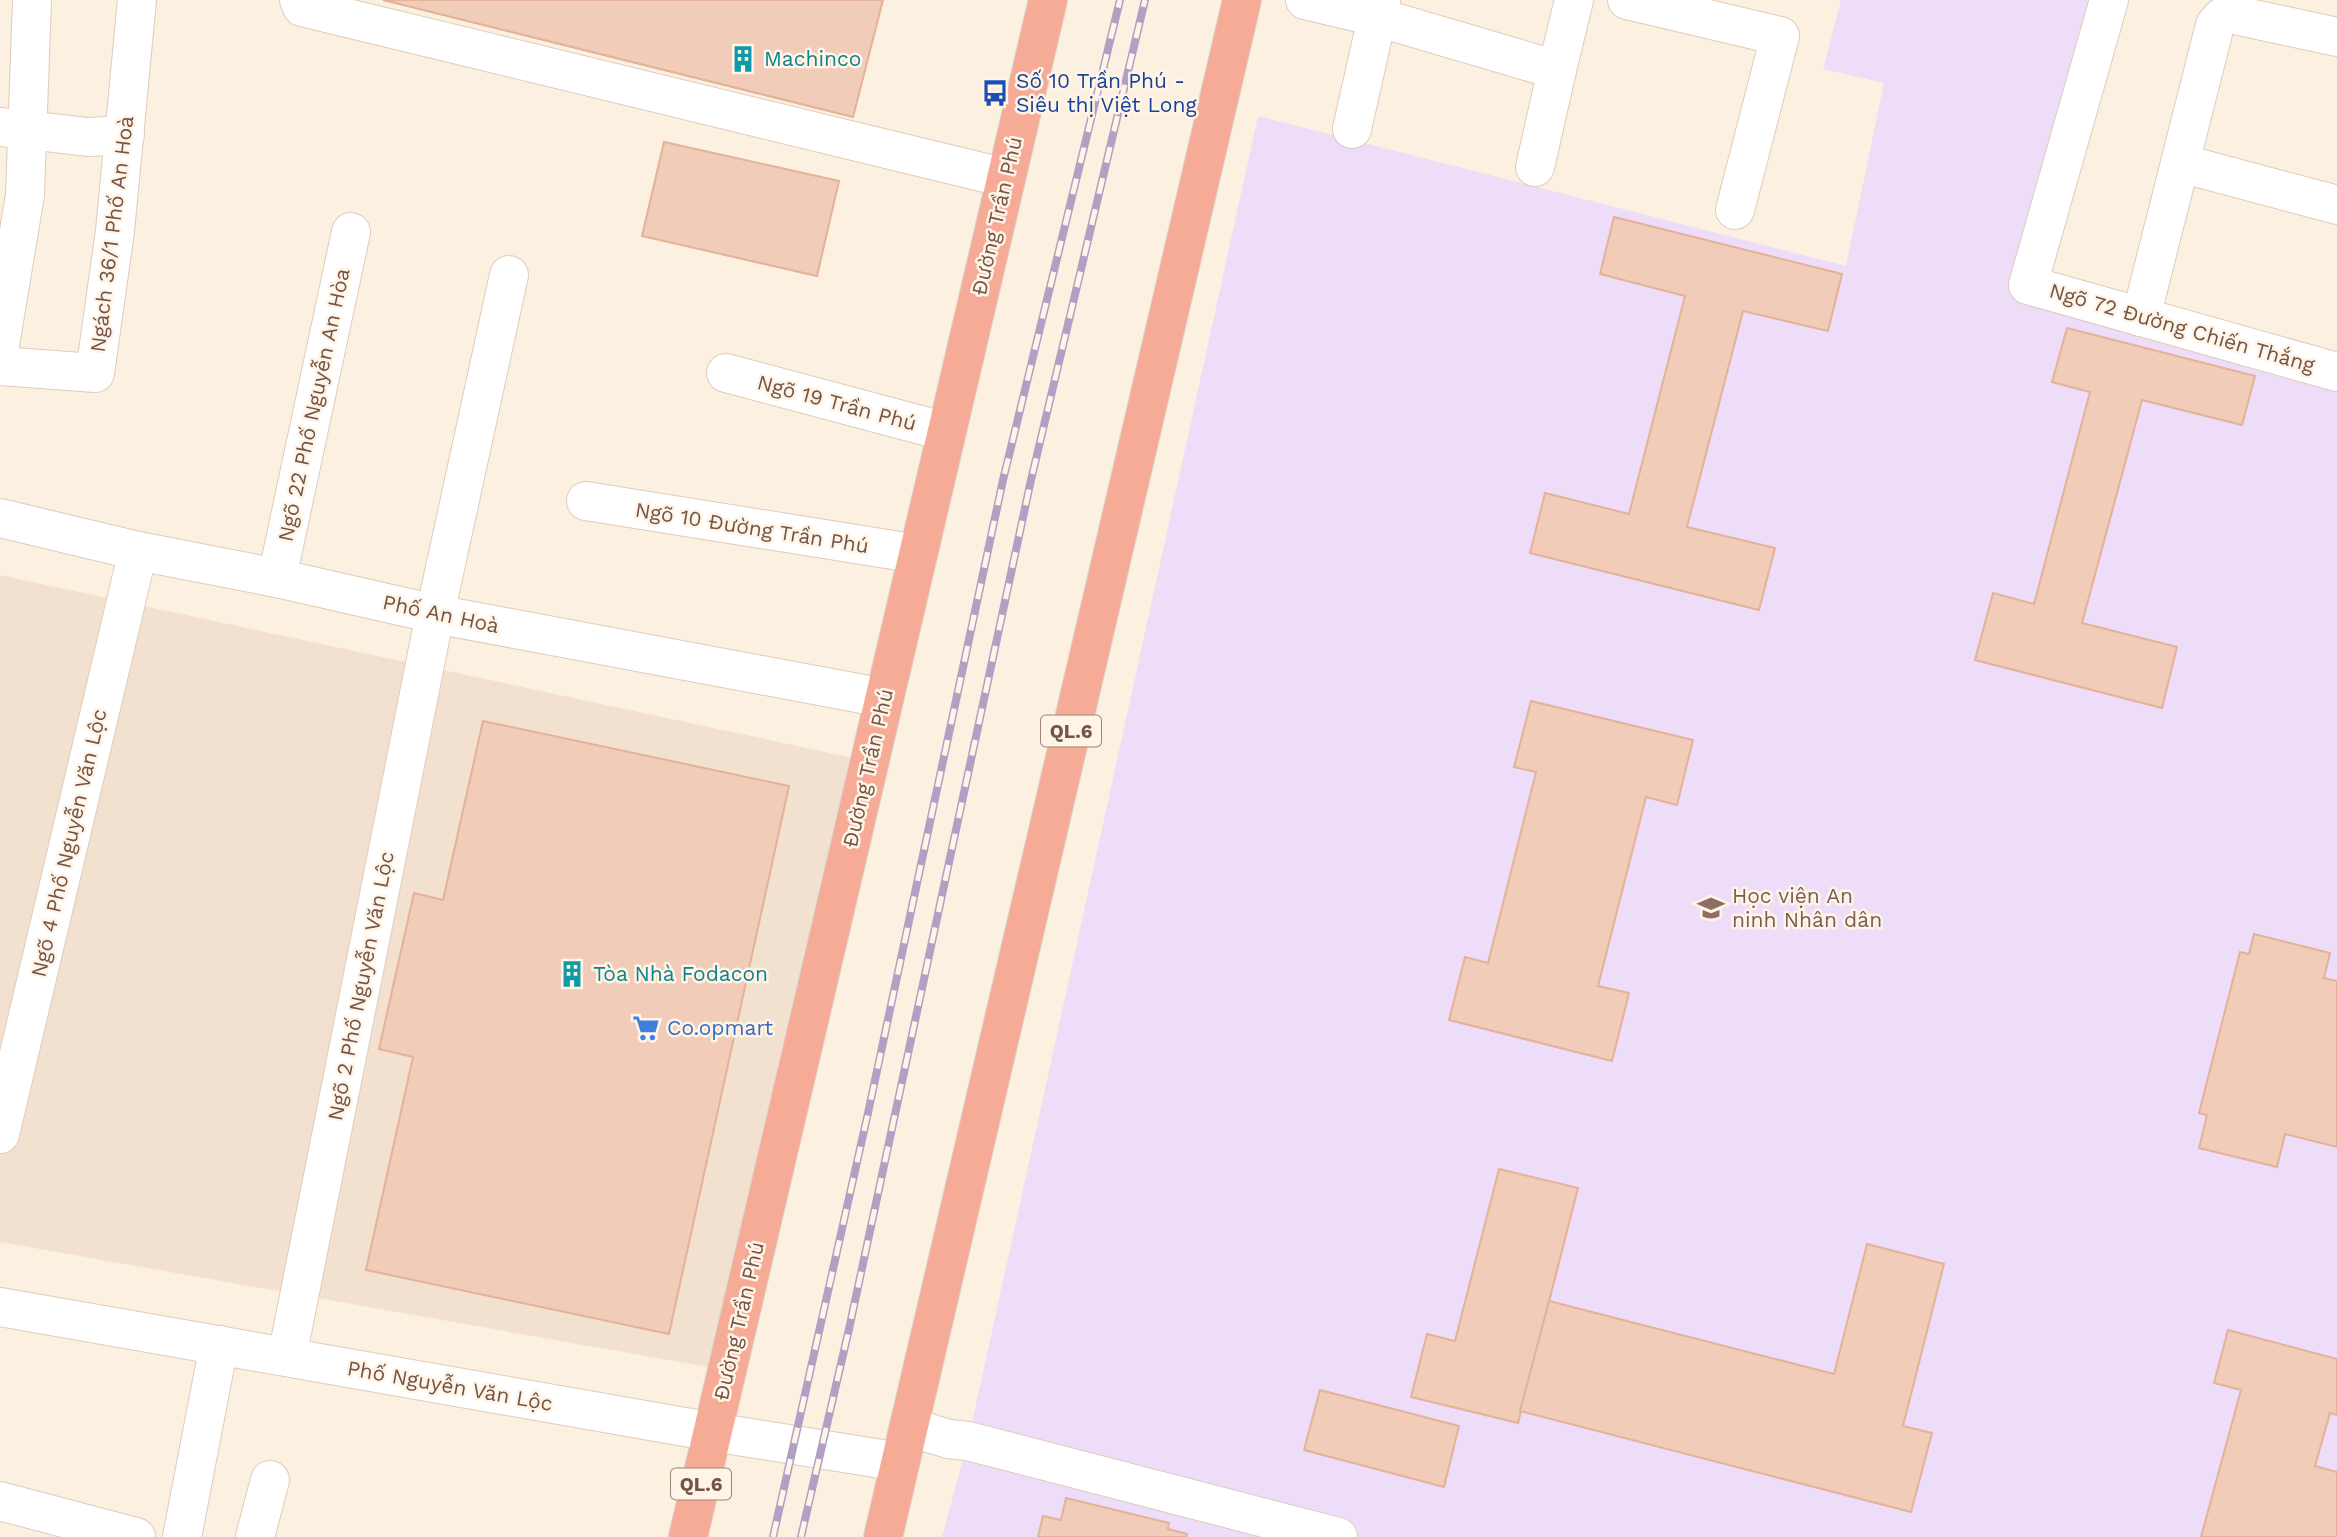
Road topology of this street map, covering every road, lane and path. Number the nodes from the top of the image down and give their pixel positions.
1 (32, 0) edge
2 (137, 0) edge
3 (299, 0) edge
4 (1048, 0) edge
5 (1242, 0) edge
6 (1305, 0) edge
7 (1574, 0) edge
8 (1627, 0) edge
9 (2109, 0) edge
10 (1379, 8) edge
11 (1761, 22) edge
12 (2337, 37) edge
13 (1557, 70) junction
14 (13, 128) edge
15 (1352, 129) dead end
16 (125, 135) junction
17 (2180, 163) junction
18 (1535, 167) dead end
19 (1006, 178) junction
20 (2337, 205) edge
21 (1735, 210) dead end
22 (351, 232) dead end
23 (509, 275) dead end
24 (2141, 317) junction
25 (0, 345) edge
26 (0, 366) edge
27 (2337, 372) edge
28 (726, 373) dead end
29 (947, 432) junction
30 (586, 501) dead end
31 (0, 517) edge
32 (138, 551) junction
33 (918, 554) junction
34 (277, 578) junction
35 (435, 614) junction
36 (884, 698) junction
37 (0, 1134) edge
38 (0, 1307) edge
39 (219, 1345) junction
40 (287, 1357) junction
41 (713, 1432) junction
42 (905, 1444) junction
43 (270, 1480) dead end
44 (0, 1501) edge
45 (136, 1537) edge
46 (183, 1537) edge
47 (255, 1537) edge
48 (688, 1537) edge
49 (883, 1537) edge
50 (1338, 1537) edge

1 - 14 street
2 - 16 street, Ngách 36/1 Phố An Hoà
3 - 19 street
4 - 19 highway, Đường Trần Phú / QL.6
5 - 42 highway, QL.6
6 - 10 street
7 - 13 street
8 - 11 street
9 - 24 street, Ngõ 72 Đường Chiến Thắng
10 - 13 street
10 - 15 street
11 - 21 street
12 - 17 street
13 - 18 street
14 - 16 street
14 - 25 street
16 - 26 street, Ngách 36/1 Phố An Hoà
17 - 20 street
17 - 24 street
19 - 29 highway, Đường Trần Phú / QL.6
22 - 34 street, Ngõ 22 Phố Nguyễn An Hòa
23 - 35 street, Ngõ 2 Phố Nguyễn Văn Lộc
24 - 27 street, Ngõ 72 Đường Chiến Thắng
28 - 29 street, Ngõ 19 Trần Phú
29 - 33 highway, Đường Trần Phú / QL.6
30 - 33 street, Ngõ 10 Đường Trần Phú
31 - 32 street, Phố An Hoà
32 - 34 street, Phố An Hoà
32 - 37 street, Ngõ 4 Phố Nguyễn Văn Lộc
33 - 36 highway, Đường Trần Phú / QL.6
34 - 35 street, Phố An Hoà
35 - 36 street, Phố An Hoà
35 - 40 street, Ngõ 2 Phố Nguyễn Văn Lộc
36 - 41 highway, Đường Trần Phú / QL.6
38 - 39 street, Phố Nguyễn Văn Lộc
39 - 40 street, Phố Nguyễn Văn Lộc
39 - 46 street
40 - 41 street, Phố Nguyễn Văn Lộc
41 - 42 street, Phố Nguyễn Văn Lộc
41 - 48 highway, Đường Trần Phú / QL.6
42 - 49 highway, QL.6
42 - 50 street, Phố Nguyễn Văn Lộc
43 - 47 street
44 - 45 street

